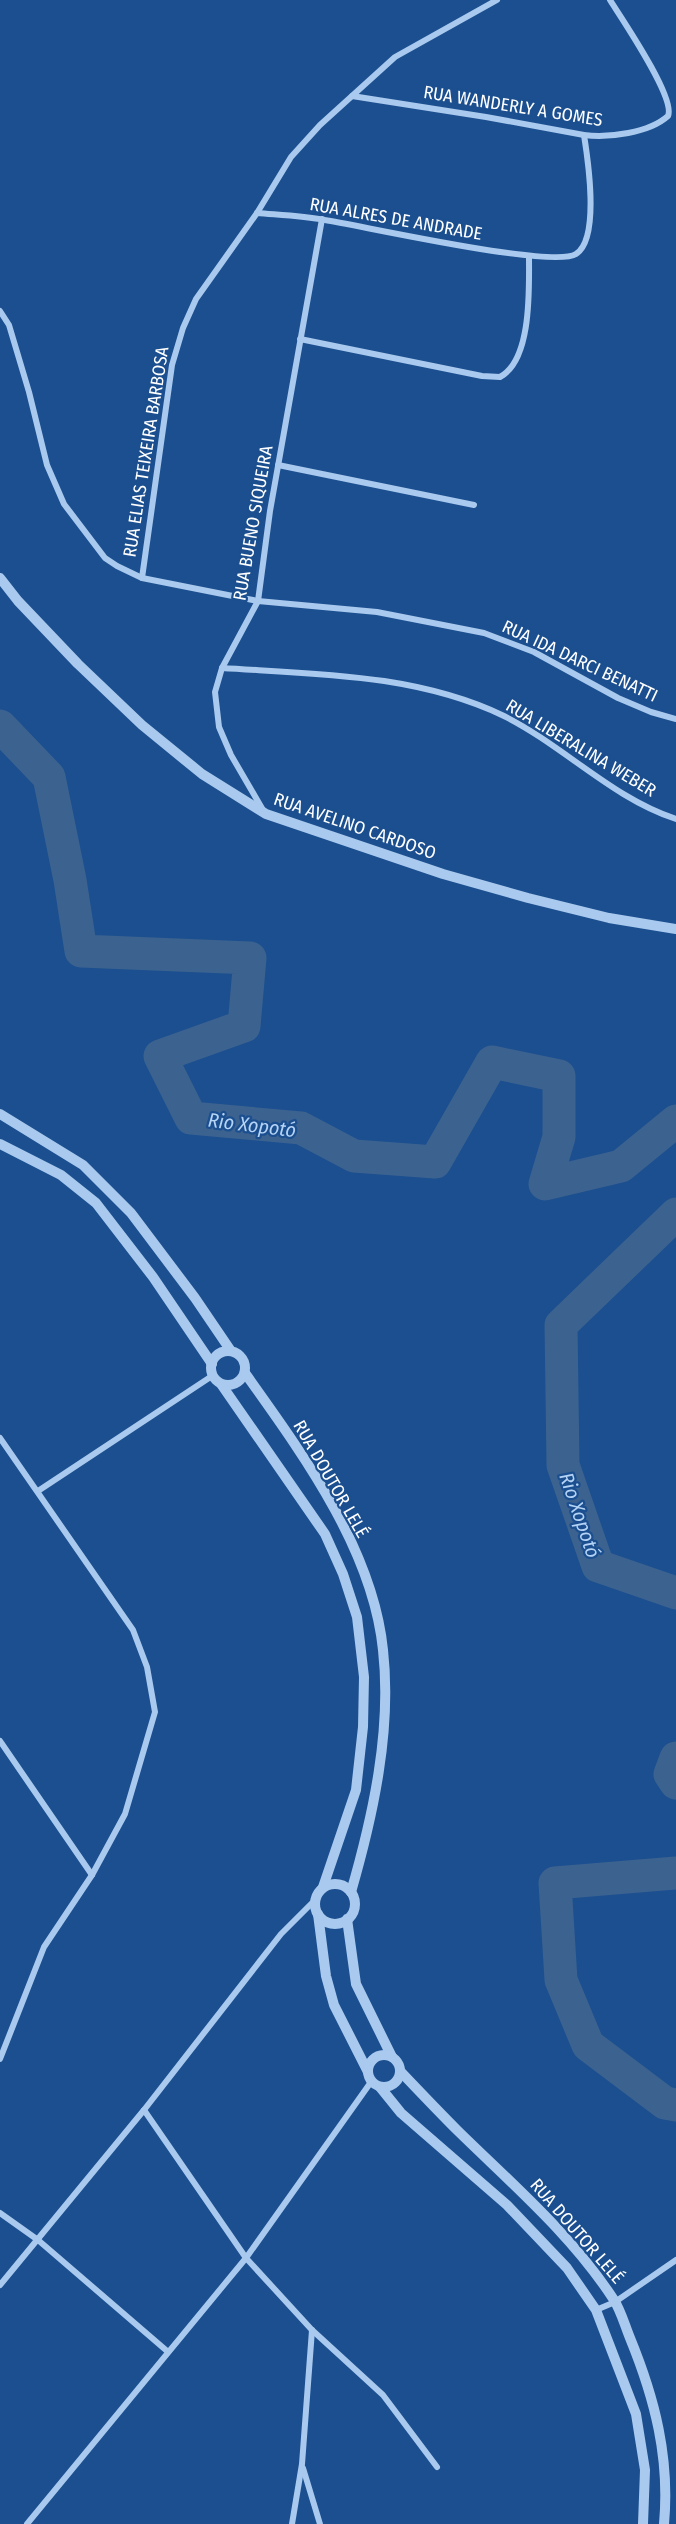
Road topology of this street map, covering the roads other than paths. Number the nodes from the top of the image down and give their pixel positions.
1 (497, 0) edge
2 (610, 0) edge
3 (352, 96) junction
4 (584, 135) junction
5 (257, 213) junction
6 (322, 219) junction
7 (529, 257) junction
8 (0, 311) edge
9 (300, 339) junction
10 (279, 465) junction
11 (474, 505) dead end
12 (0, 578) edge
13 (142, 578) junction
14 (258, 601) junction
15 (222, 668) junction
16 (676, 719) edge
17 (266, 814) junction
18 (676, 819) edge
19 (676, 929) edge
20 (0, 1114) edge
21 (0, 1144) edge
22 (231, 1352) junction
23 (212, 1364) junction
24 (245, 1373) junction
25 (212, 1376) junction
26 (221, 1384) junction
27 (0, 1438) edge
28 (38, 1491) junction
29 (0, 1741) edge
30 (2, 1749) edge
31 (92, 1875) junction
32 (323, 1887) junction
33 (351, 1892) junction
34 (316, 1899) junction
35 (318, 1914) junction
36 (347, 1919) junction
37 (392, 2056) junction
38 (0, 2059) edge
39 (400, 2071) junction
40 (373, 2080) junction
41 (144, 2110) junction
42 (0, 2213) edge
43 (38, 2240) junction
44 (246, 2258) junction
45 (676, 2260) edge
46 (0, 2285) edge
47 (615, 2302) junction
48 (596, 2310) junction
49 (312, 2330) junction
50 (167, 2351) junction
51 (302, 2464) junction
52 (437, 2467) dead end
53 (27, 2524) edge
54 (292, 2524) edge
55 (320, 2524) edge
56 (643, 2524) edge
57 (664, 2524) edge

1 - 3 street, RUA ELIAS TEIXEIRA BARBOSA
2 - 4 street, RUA WANDERLY A GOMES
3 - 4 street, RUA WANDERLY A GOMES
3 - 5 street, RUA ELIAS TEIXEIRA BARBOSA
4 - 7 street, RUA ALRES DE ANDRADE
5 - 6 street, RUA ALRES DE ANDRADE
5 - 13 street, RUA ELIAS TEIXEIRA BARBOSA
6 - 7 street, RUA ALRES DE ANDRADE
6 - 9 street, RUA BUENO SIQUEIRA
7 - 9 street
8 - 13 street, RUA IDA DARCI BENATTI
9 - 10 street, RUA BUENO SIQUEIRA
10 - 11 street
10 - 14 street, RUA BUENO SIQUEIRA
12 - 17 street, RUA AVELINO CARDOSO
13 - 14 street, RUA IDA DARCI BENATTI
14 - 15 street, RUA BUENO SIQUEIRA
14 - 16 street, RUA IDA DARCI BENATTI
15 - 17 street, RUA BUENO SIQUEIRA
15 - 18 street, RUA LIBERALINA WEBER
17 - 19 street, RUA AVELINO CARDOSO
20 - 22 street
21 - 23 street
22 - 23 street
22 - 24 street
23 - 25 street
24 - 26 street
24 - 33 street, RUA DOUTOR LELÉ
25 - 26 street
25 - 28 street
26 - 32 street, RUA DOUTOR LELÉ
27 - 28 street
28 - 31 street
29 - 30 street
30 - 31 street
31 - 38 street
32 - 33 street
32 - 34 street
33 - 36 street
34 - 35 street
34 - 41 street
35 - 36 street
35 - 40 street, RUA DOUTOR LELÉ
36 - 37 street
37 - 39 street
37 - 40 street
39 - 40 street
39 - 47 street, RUA DOUTOR LELÉ
40 - 44 street
40 - 48 street, RUA DOUTOR LELÉ
41 - 43 street
41 - 44 street
42 - 43 street
43 - 46 street
43 - 50 street
44 - 49 street
44 - 50 street
45 - 47 street
47 - 48 street
47 - 57 street, RUA DOUTOR LELÉ
48 - 56 street, RUA DOUTOR LELÉ
49 - 51 street
49 - 52 street
50 - 53 street
51 - 54 street
51 - 55 street

